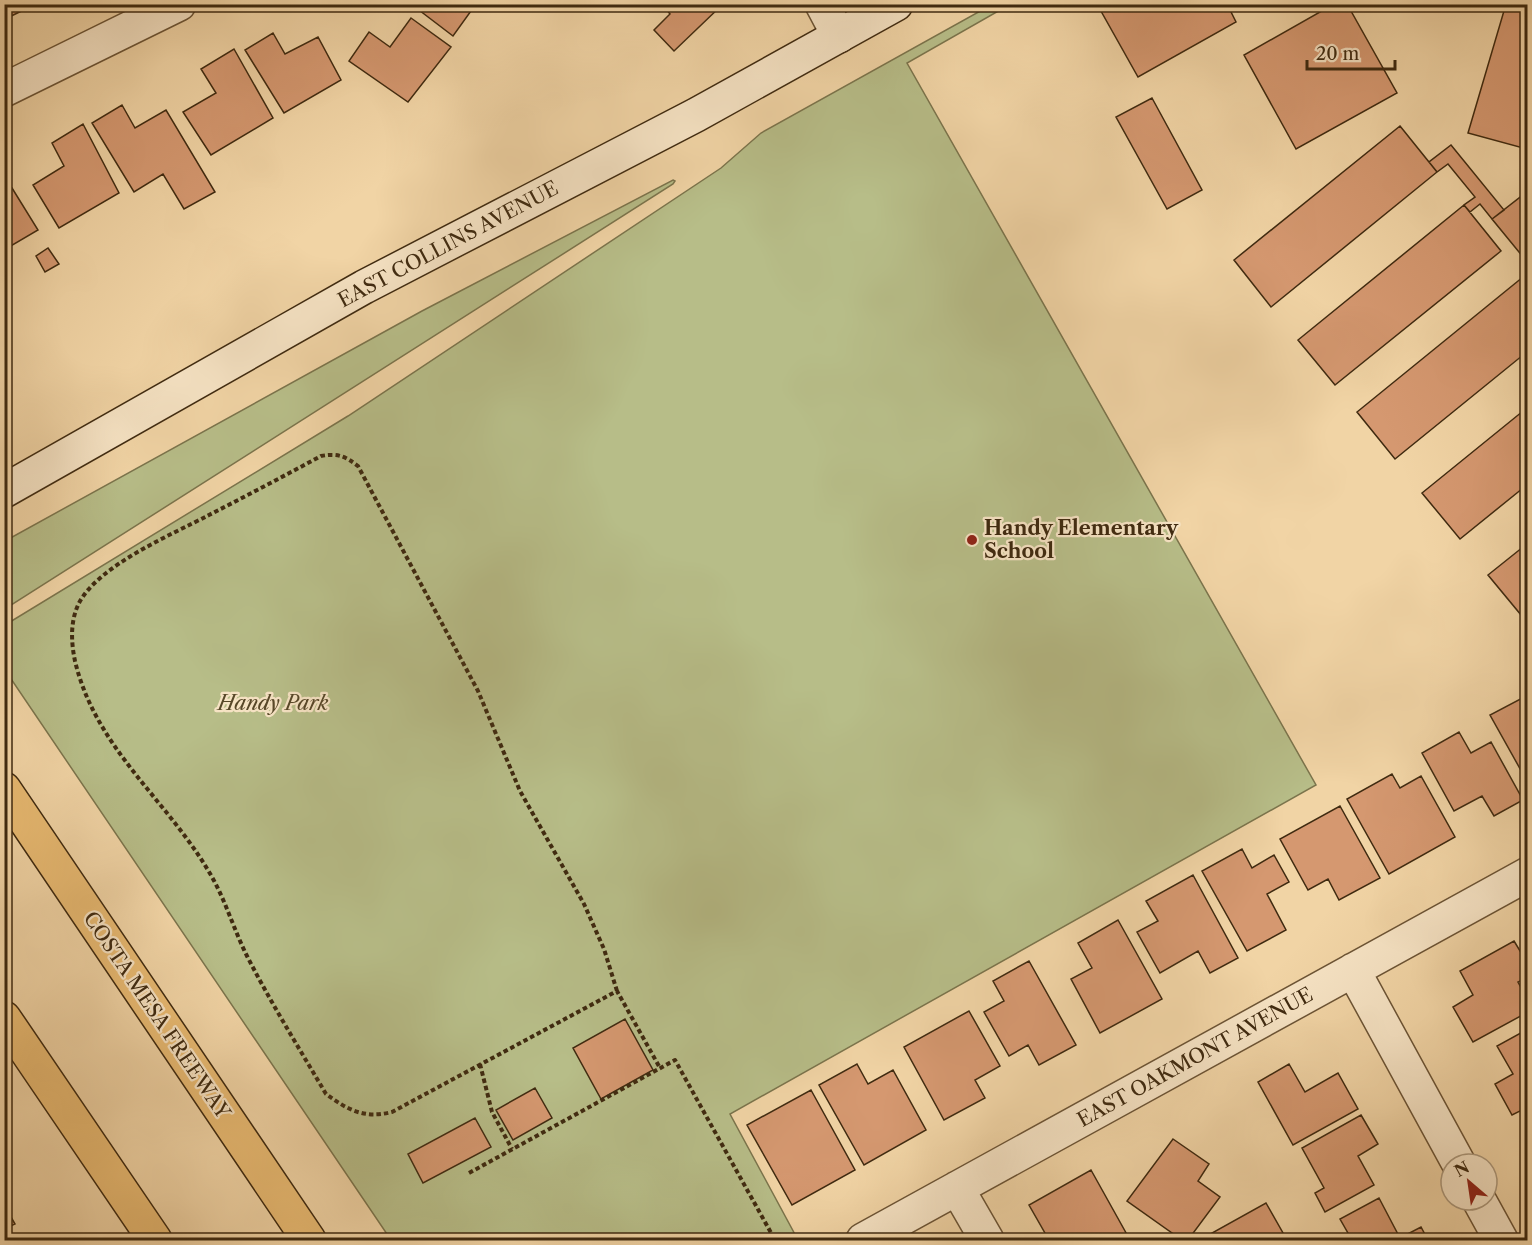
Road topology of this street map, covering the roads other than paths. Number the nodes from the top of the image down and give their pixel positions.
1 (179, 4) edge
2 (822, 4) edge
3 (896, 4) edge
4 (839, 36) junction
5 (4, 90) edge
6 (4, 491) edge
7 (4, 789) edge
8 (1527, 874) edge
9 (1353, 970) junction
10 (4, 1018) edge
11 (1452, 1152) edge
12 (957, 1188) junction
13 (1486, 1212) edge
14 (155, 1240) edge
15 (309, 1240) edge
16 (863, 1240) edge
17 (987, 1240) edge
18 (1501, 1240) edge

1 - 5 street
2 - 4 street
3 - 4 street, EAST COLLINS AVENUE
4 - 6 street, EAST COLLINS AVENUE
7 - 15 highway, COSTA MESA FREEWAY
8 - 9 street, EAST OAKMONT AVENUE
9 - 11 street
9 - 12 street, EAST OAKMONT AVENUE
10 - 14 highway
12 - 16 street, EAST OAKMONT AVENUE
12 - 17 street
13 - 18 street

